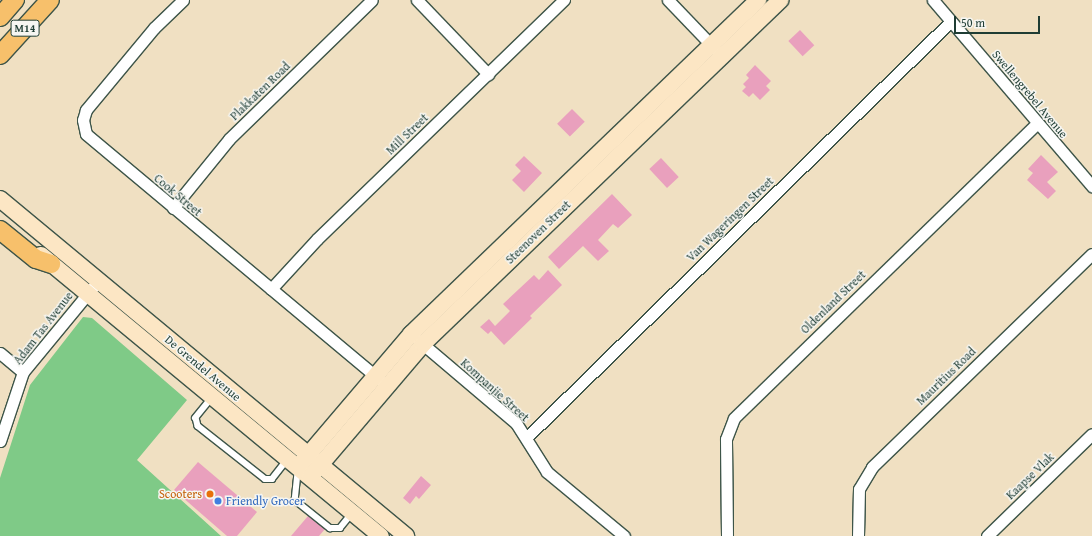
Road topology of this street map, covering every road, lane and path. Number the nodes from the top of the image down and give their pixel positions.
1 (14, 0) edge
2 (50, 0) edge
3 (183, 0) edge
4 (372, 0) edge
5 (417, 0) edge
6 (564, 0) edge
7 (668, 0) edge
8 (758, 0) edge
9 (780, 0) edge
10 (933, 0) edge
11 (0, 16) edge
12 (951, 21) junction
13 (716, 50) junction
14 (0, 55) edge
15 (488, 74) junction
16 (1037, 123) junction
17 (1092, 186) edge
18 (0, 199) edge
19 (173, 208) junction
20 (0, 222) edge
21 (0, 230) edge
22 (1092, 254) edge
23 (51, 264) junction
24 (98, 281) junction
25 (270, 289) junction
26 (87, 293) junction
27 (417, 339) junction
28 (0, 353) edge
29 (23, 372) junction
30 (381, 381) junction
31 (219, 392) junction
32 (1092, 434) edge
33 (527, 437) junction
34 (0, 441) edge
35 (304, 468) junction
36 (352, 512) junction
37 (380, 536) edge
38 (406, 536) edge
39 (624, 536) edge
40 (727, 536) edge
41 (858, 536) edge
42 (987, 536) edge

1 - 11 main road, M14
2 - 14 main road, M14
3 - 19 street, Cook Street
4 - 19 street, Plakkaten Road
5 - 15 street
6 - 15 street, Mill Street
7 - 13 street
8 - 13 street, Steenoven Street
9 - 13 street, Steenoven Street
10 - 12 street, Swellengrebel Avenue
12 - 16 street, Swellengrebel Avenue
12 - 33 street, Van Wageringen Street
13 - 27 street, Steenoven Street
15 - 25 street, Mill Street
16 - 17 street, Swellengrebel Avenue
16 - 40 street, Oldenland Street
18 - 24 street, De Grendel Avenue
19 - 25 street, Cook Street
20 - 23 street, De Grendel Avenue
21 - 23 main road
22 - 41 street, Mauritius Road
23 - 26 street, De Grendel Avenue
24 - 26 street, Adam Tas Avenue
24 - 31 street, De Grendel Avenue
25 - 30 street, Cook Street
26 - 29 street, Adam Tas Avenue
26 - 31 street, De Grendel Avenue
27 - 30 street, Steenoven Street
27 - 33 street, Kompanjie Street
28 - 29 street
29 - 34 street, Adam Tas Avenue
30 - 35 street, Steenoven Street
31 - 35 street, De Grendel Avenue
31 - 35 lane
32 - 42 street, Kaapse Vlak
33 - 39 street, Kompanjie Street
35 - 36 street, De Grendel Avenue
35 - 36 lane
35 - 38 street, De Grendel Avenue
36 - 37 street, De Grendel Avenue

